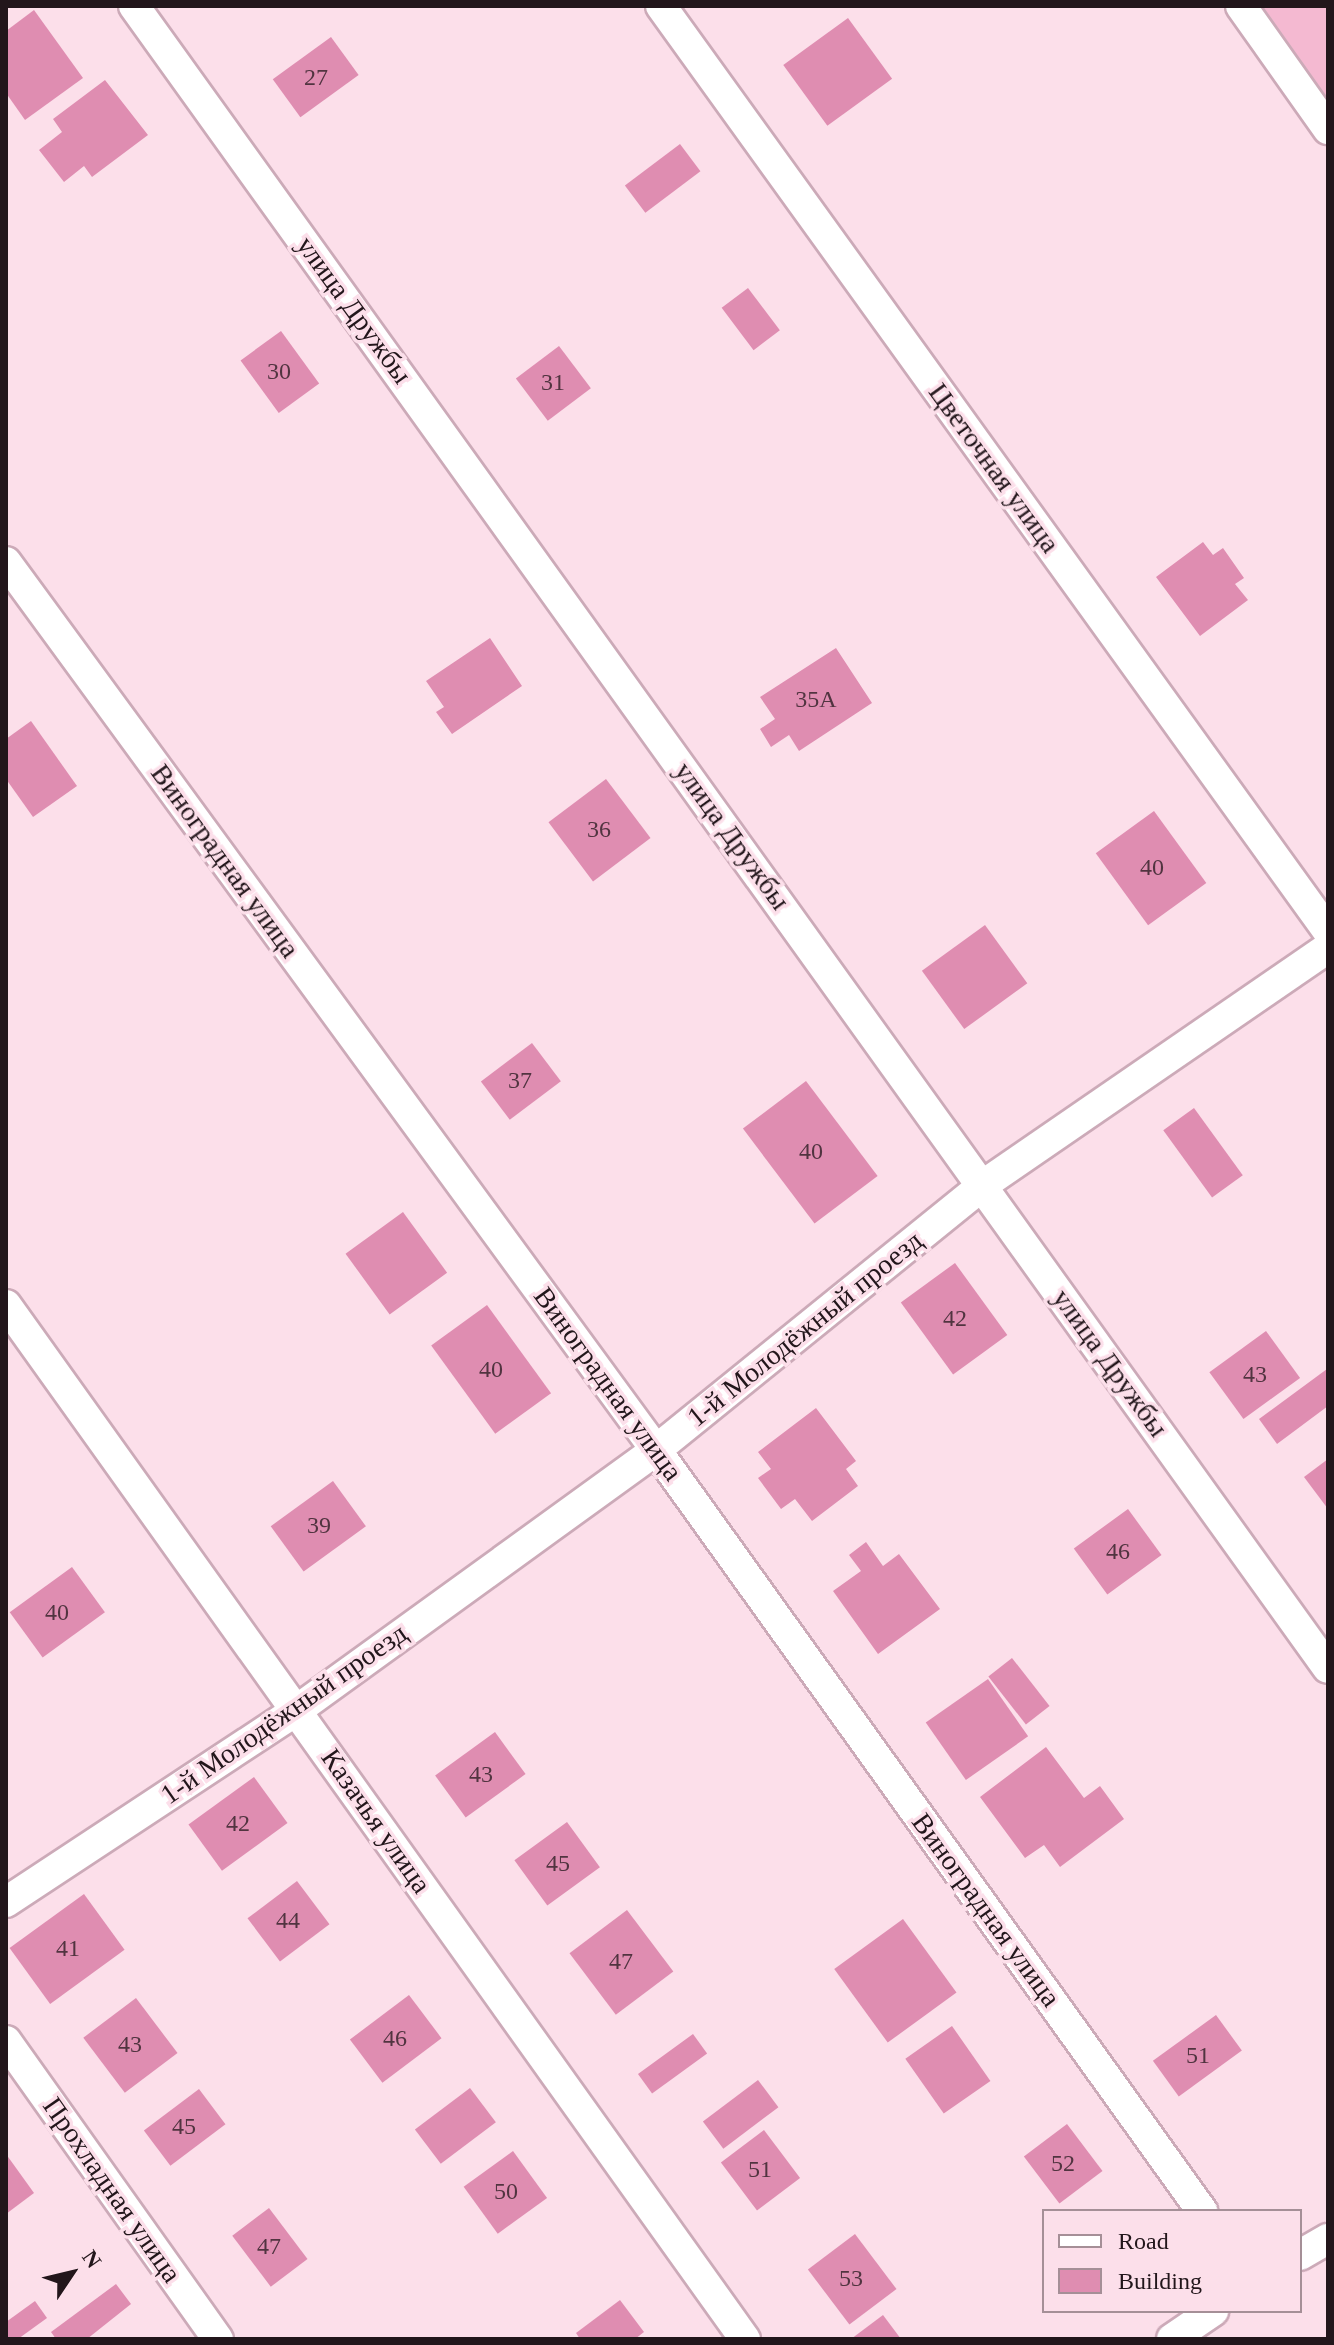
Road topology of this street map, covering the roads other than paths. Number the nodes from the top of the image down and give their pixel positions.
1 (134, 6) edge
2 (661, 6) edge
3 (1241, 6) edge
4 (1328, 129) edge
5 (6, 562) edge
6 (1328, 931) edge
7 (1328, 948) edge
8 (983, 1185) junction
9 (6, 1305) edge
10 (656, 1450) junction
11 (1328, 1668) edge
12 (297, 1710) junction
13 (6, 1902) edge
14 (6, 2041) edge
15 (1201, 2209) edge
16 (1328, 2239) edge
17 (1302, 2254) edge
18 (1210, 2313) edge
19 (218, 2339) edge
20 (745, 2339) edge
21 (1172, 2339) edge

1 - 8 street, улица Дружбы
2 - 6 street, Цветочная улица
3 - 4 street
5 - 10 street, Виноградная улица
7 - 8 street, 1-й Молодёжный проезд
8 - 10 street, 1-й Молодёжный проезд
8 - 11 street, улица Дружбы
9 - 12 street, Казачья улица
10 - 12 street, 1-й Молодёжный проезд
10 - 15 street, Виноградная улица
12 - 13 street, 1-й Молодёжный проезд
12 - 20 street, Казачья улица
14 - 19 street, Прохладная улица
16 - 17 street
18 - 21 street

